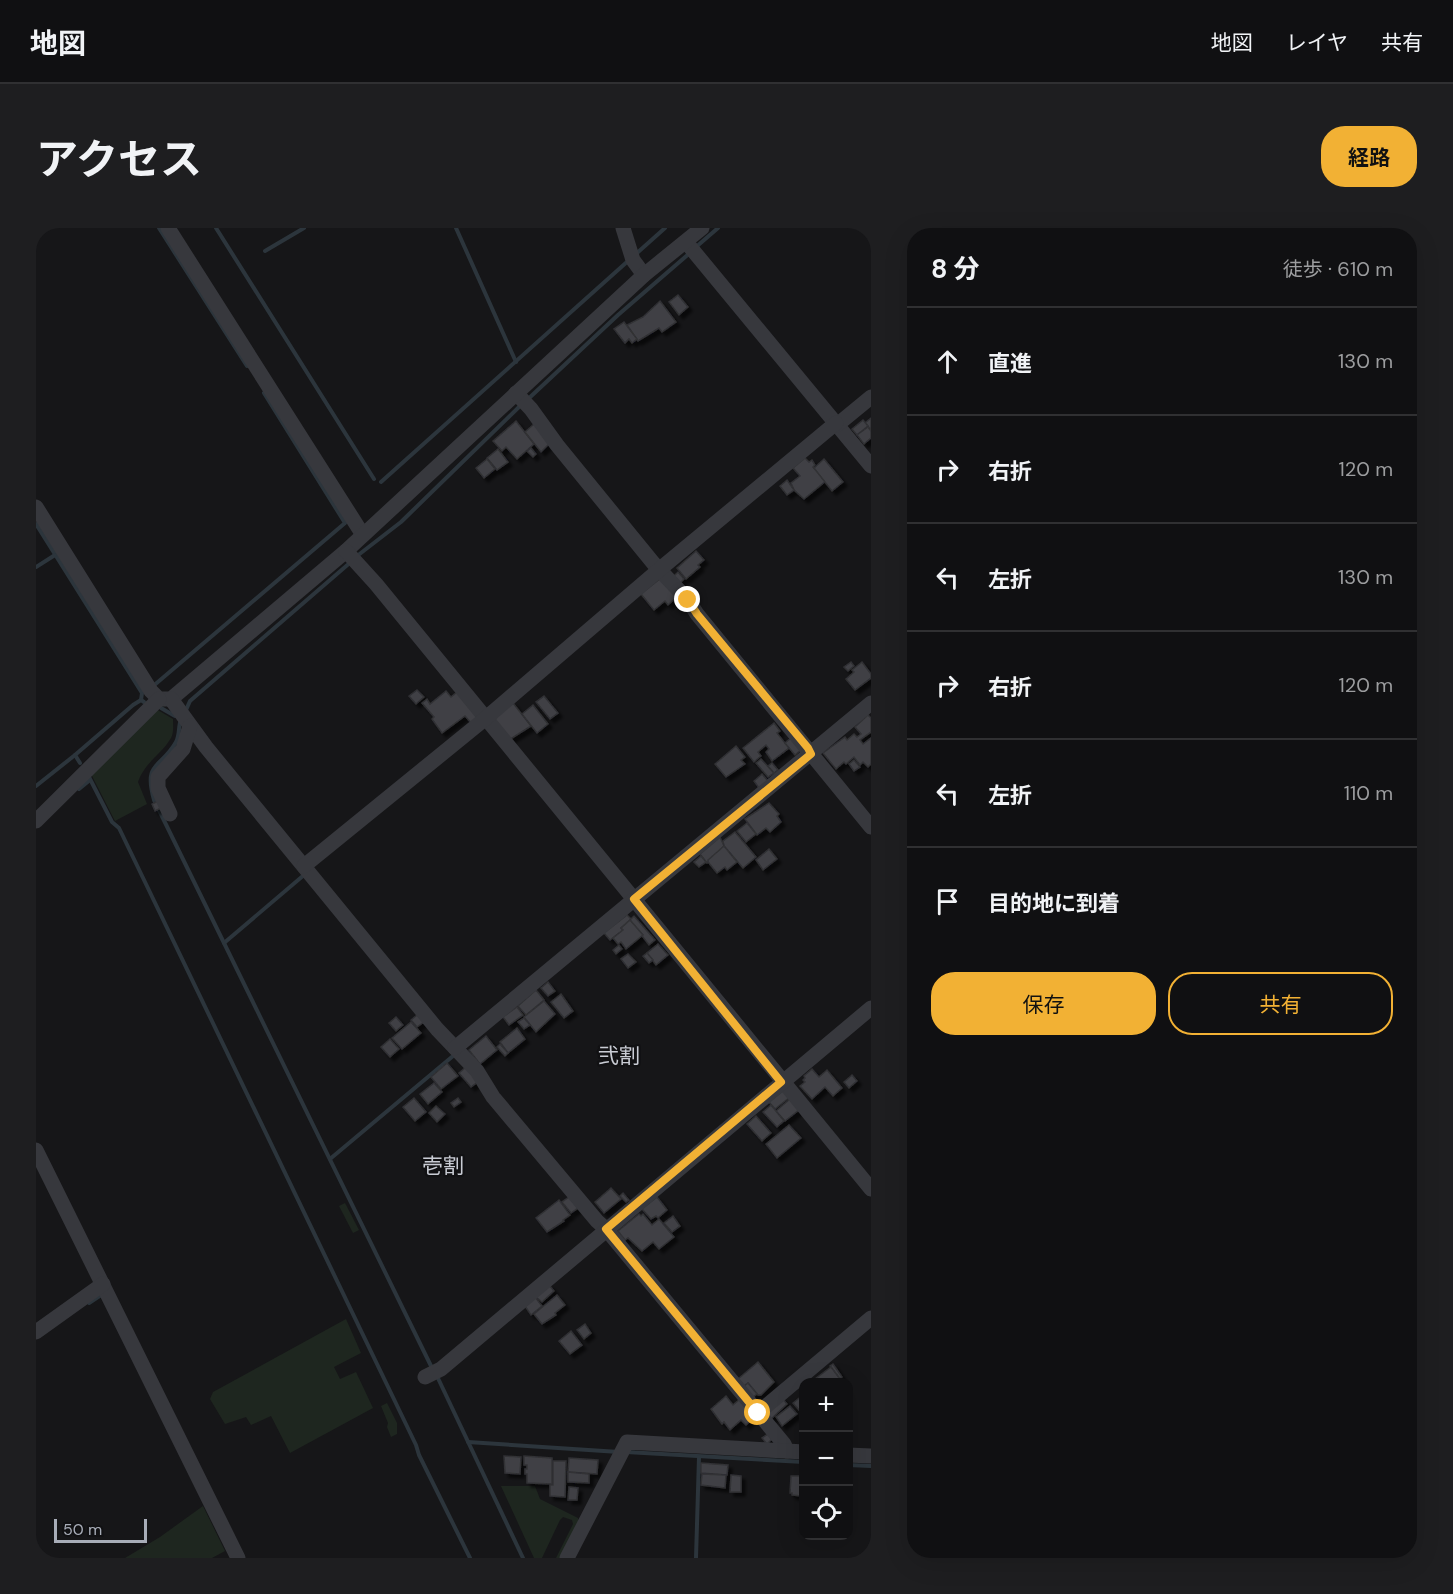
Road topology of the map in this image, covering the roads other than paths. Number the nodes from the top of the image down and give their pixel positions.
1 (168, 228) edge
2 (623, 228) edge
3 (702, 228) edge
4 (691, 248) junction
5 (644, 275) junction
6 (871, 397) edge
7 (522, 399) junction
8 (837, 424) junction
9 (871, 465) edge
10 (36, 507) edge
11 (363, 535) junction
12 (351, 557) junction
13 (663, 572) junction
14 (871, 703) edge
15 (170, 705) junction
16 (486, 718) junction
17 (811, 754) junction
18 (170, 814) dead end
19 (36, 821) edge
20 (871, 827) edge
21 (307, 864) junction
22 (634, 899) junction
23 (871, 1008) edge
24 (458, 1044) junction
25 (784, 1085) junction
26 (36, 1150) edge
27 (871, 1189) edge
28 (606, 1229) junction
29 (99, 1287) junction
30 (871, 1318) edge
31 (36, 1332) edge
32 (431, 1374) dead end
33 (760, 1411) junction
34 (787, 1451) junction
35 (799, 1452) edge
36 (853, 1455) edge
37 (871, 1456) edge
38 (237, 1558) edge
39 (567, 1558) edge

1 - 11 street
2 - 5 street
3 - 4 street
4 - 5 street
4 - 8 street
5 - 7 street
6 - 8 street
7 - 11 street
7 - 13 street
8 - 9 street
8 - 13 street
10 - 15 street
11 - 12 street
12 - 15 street
12 - 16 street
13 - 16 street
13 - 17 street
14 - 17 street
15 - 18 street
15 - 19 street
15 - 21 street
16 - 21 street
16 - 22 street
17 - 20 street
17 - 22 street
21 - 24 street
22 - 24 street
22 - 25 street
23 - 25 street
24 - 28 street
25 - 27 street
25 - 28 street
26 - 29 street
28 - 32 street
28 - 33 street
29 - 31 street
29 - 38 street
30 - 33 street
33 - 34 street
34 - 35 street
34 - 39 street
36 - 37 street

